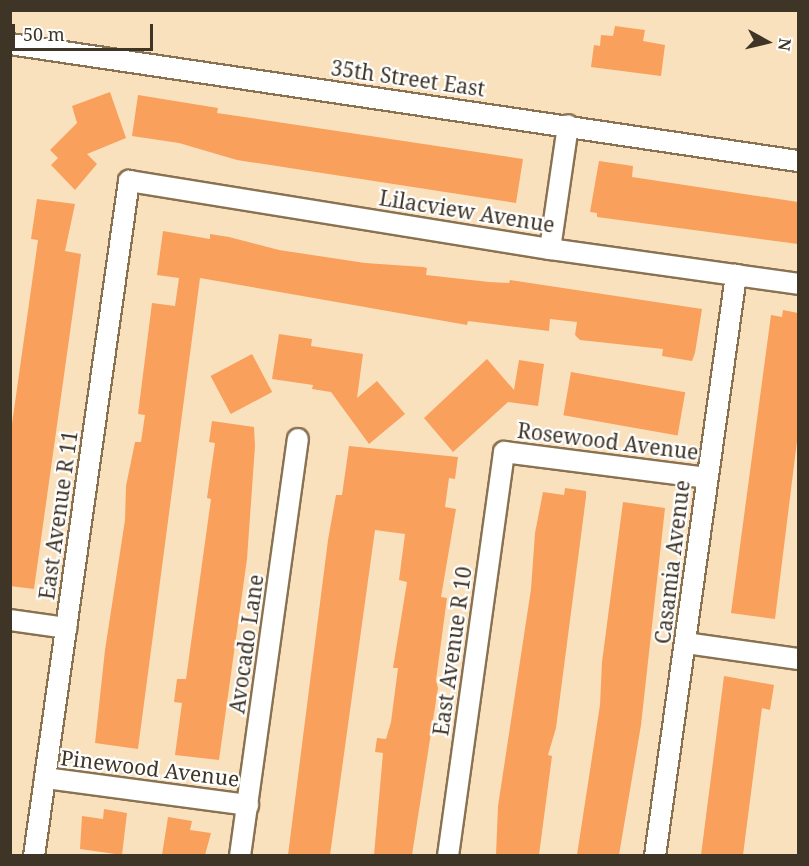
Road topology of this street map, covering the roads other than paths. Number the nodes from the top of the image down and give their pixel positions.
1 (10, 44) edge
2 (568, 125) junction
3 (798, 161) edge
4 (129, 181) joint
5 (550, 249) junction
6 (736, 275) junction
7 (798, 284) edge
8 (298, 439) dead end
9 (504, 452) joint
10 (706, 478) junction
11 (10, 620) edge
12 (66, 628) junction
13 (686, 643) junction
14 (798, 659) edge
15 (45, 778) junction
16 (248, 805) junction
17 (34, 855) edge
18 (240, 855) edge
19 (448, 855) edge
20 (655, 855) edge

1 - 2 street, 35th Street East
2 - 3 street, 35th Street East
2 - 5 street
4 - 5 street, Lilacview Avenue
4 - 12 street, East Avenue R 11
5 - 6 street, Lilacview Avenue
6 - 7 street, Lilacview Avenue
6 - 10 street, Casamia Avenue
8 - 16 street, Avocado Lane
9 - 10 street, Rosewood Avenue
9 - 19 street, East Avenue R 10
10 - 13 street, Casamia Avenue
11 - 12 street
12 - 15 street, East Avenue R 11
13 - 14 street
13 - 20 street, Casamia Avenue
15 - 16 street, Pinewood Avenue
15 - 17 street, East Avenue R 11
16 - 18 street, Avocado Lane

